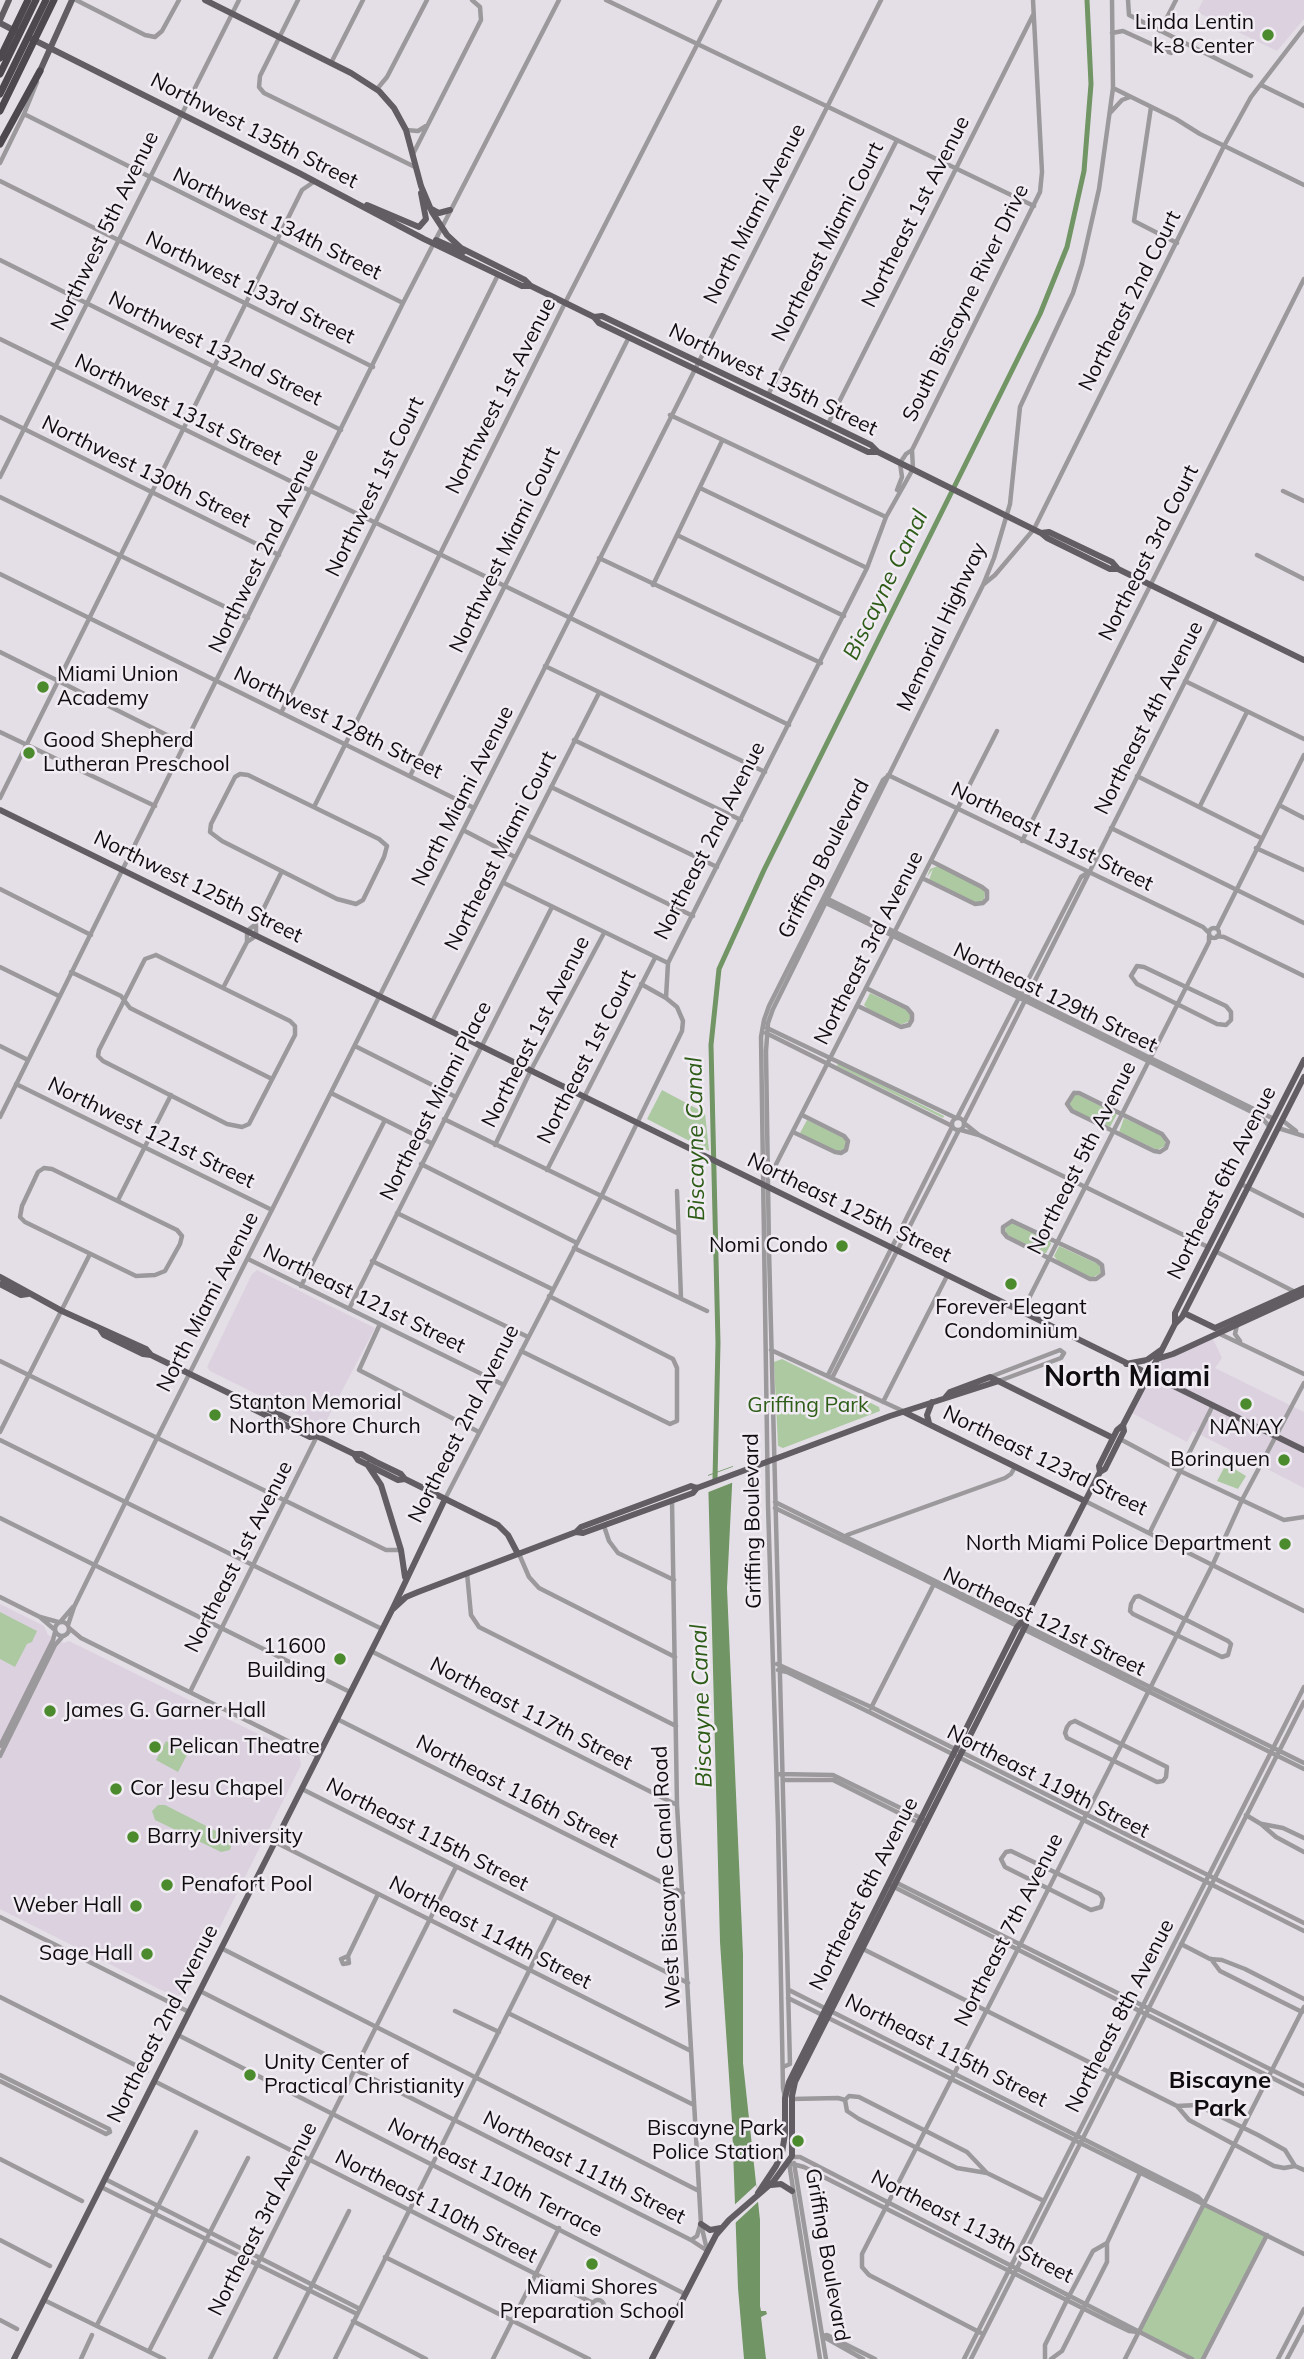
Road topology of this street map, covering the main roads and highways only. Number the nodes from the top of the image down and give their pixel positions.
1 (9, 0) edge
2 (29, 0) edge
3 (36, 0) edge
4 (46, 0) edge
5 (54, 0) edge
6 (74, 0) edge
7 (205, 0) edge
8 (33, 18) junction
9 (0, 22) edge
10 (17, 49) junction
11 (50, 49) junction
12 (0, 58) edge
13 (40, 71) joint
14 (0, 75) edge
15 (0, 94) edge
16 (0, 111) edge
17 (0, 144) edge
18 (421, 186) junction
19 (358, 203) junction
20 (429, 208) junction
21 (450, 210) road end
22 (435, 242) junction
23 (471, 254) junction
24 (531, 286) junction
25 (594, 317) junction
26 (629, 337) junction
27 (659, 343) junction
28 (696, 365) junction
29 (878, 452) junction
30 (1304, 660) edge
31 (0, 810) edge
32 (380, 996) joint
33 (1304, 1060) edge
34 (1304, 1077) edge
35 (1282, 1104) junction
36 (1278, 1119) junction
37 (1274, 1128) junction
38 (1272, 1139) junction
39 (1244, 1186) junction
40 (1212, 1250) junction
41 (0, 1277) edge
42 (0, 1284) edge
43 (1304, 1288) edge
44 (28, 1294) junction
45 (1301, 1295) edge
46 (1184, 1313) junction
47 (1175, 1324) junction
48 (1216, 1331) junction
49 (1162, 1349) junction
50 (1157, 1359) junction
51 (1126, 1364) junction
52 (1149, 1375) junction
53 (999, 1381) junction
54 (944, 1398) junction
55 (932, 1402) junction
56 (904, 1412) junction
57 (929, 1423) junction
58 (1117, 1439) junction
59 (1304, 1450) edge
60 (354, 1454) junction
61 (367, 1464) junction
62 (405, 1479) junction
63 (697, 1488) junction
64 (445, 1499) junction
65 (1085, 1501) junction
66 (576, 1532) junction
67 (518, 1554) junction
68 (409, 1573) junction
69 (405, 1581) junction
70 (416, 1593) junction
71 (392, 1610) junction
72 (827, 2012) junction
73 (793, 2087) joint
74 (789, 2098) junction
75 (783, 2148) junction
76 (791, 2160) junction
77 (777, 2165) junction
78 (769, 2186) junction
79 (792, 2190) road end
80 (758, 2193) junction
81 (701, 2224) road end
82 (722, 2228) junction
83 (14, 2359) edge
84 (653, 2359) edge

1 - 9 main road
2 - 8 highway
3 - 8 highway
4 - 8 highway
5 - 8 highway
6 - 11 main road
7 - 18 main road
8 - 10 highway
8 - 10 highway
9 - 11 main road, Northwest 135th Street
10 - 12 highway
10 - 14 highway
10 - 15 highway
10 - 16 highway
11 - 13 main road
11 - 19 main road, Northwest 135th Street
13 - 17 highway
18 - 19 main road
18 - 20 main road, Northwest 135th Street
19 - 22 main road, Northwest 135th Street
20 - 21 main road
20 - 23 main road, Northwest 135th Street
22 - 23 main road
22 - 24 main road, Northwest 135th Street
23 - 24 main road, Northwest 135th Street
24 - 25 main road, Northwest 135th Street
25 - 26 main road, Northwest 135th Street
25 - 27 main road, Northwest 135th Street
26 - 27 main road
26 - 28 main road, Northwest 135th Street
27 - 28 main road, Northwest 135th Street
28 - 29 main road, Northwest 135th Street
28 - 29 main road, Northwest 135th Street
29 - 30 main road
31 - 32 main road, Northwest 125th Street
32 - 51 main road, Northeast 125th Street
33 - 35 main road, Northeast 6th Avenue
34 - 36 main road, Northeast 6th Avenue
35 - 36 main road, Northeast 6th Avenue
35 - 37 main road
36 - 37 main road, Northeast 6th Avenue
36 - 38 main road
37 - 38 main road, Northeast 6th Avenue
37 - 39 main road, Northeast 6th Avenue
38 - 39 main road, Northeast 6th Avenue
39 - 40 main road, Northeast 6th Avenue
39 - 40 main road, Northeast 6th Avenue
40 - 46 main road, Northeast 6th Avenue
40 - 47 main road, Northeast 6th Avenue
41 - 44 main road
42 - 44 main road
43 - 45 main road
44 - 60 main road
45 - 48 main road
45 - 48 main road
46 - 47 main road, Northeast 6th Avenue
46 - 48 main road
47 - 49 main road, Northeast 6th Avenue
48 - 50 main road
49 - 50 main road, Northeast 6th Avenue
49 - 51 main road
50 - 52 main road, Northeast 6th Avenue
51 - 52 main road, Northeast 125th Street
52 - 58 main road, Northeast 6th Avenue
52 - 59 main road, Northeast 125th Street
53 - 54 main road
53 - 54 main road
53 - 58 main road
54 - 55 main road
55 - 56 main road
55 - 57 main road
56 - 57 main road, Northeast 123rd Street
56 - 63 main road
57 - 65 main road, Northeast 123rd Street
58 - 65 main road, Northeast 6th Avenue
60 - 61 main road
60 - 62 main road
61 - 62 main road
61 - 69 main road
62 - 64 main road
63 - 66 main road
63 - 66 main road
64 - 67 main road
64 - 68 main road, Northeast 2nd Avenue
65 - 72 main road, Northeast 6th Avenue
66 - 67 main road
67 - 70 main road
68 - 69 main road, Northeast 2nd Avenue
68 - 70 main road
69 - 71 main road, Northeast 2nd Avenue
70 - 71 main road
71 - 83 main road, Northeast 2nd Avenue
72 - 73 main road, Northeast 6th Avenue
72 - 74 main road, Northeast 6th Avenue
73 - 74 main road, Griffing Boulevard
74 - 75 main road, Northeast 6th Avenue
74 - 76 main road, Griffing Boulevard
75 - 76 main road, Griffing Boulevard
75 - 77 main road, Northeast 6th Avenue
76 - 77 main road
76 - 78 main road, Northeast 6th Avenue
77 - 80 main road, Northeast 6th Avenue
78 - 79 main road
78 - 80 main road, Northeast 6th Avenue
80 - 82 main road, Northeast 6th Avenue
81 - 82 main road
82 - 84 main road, Northeast 6th Avenue

